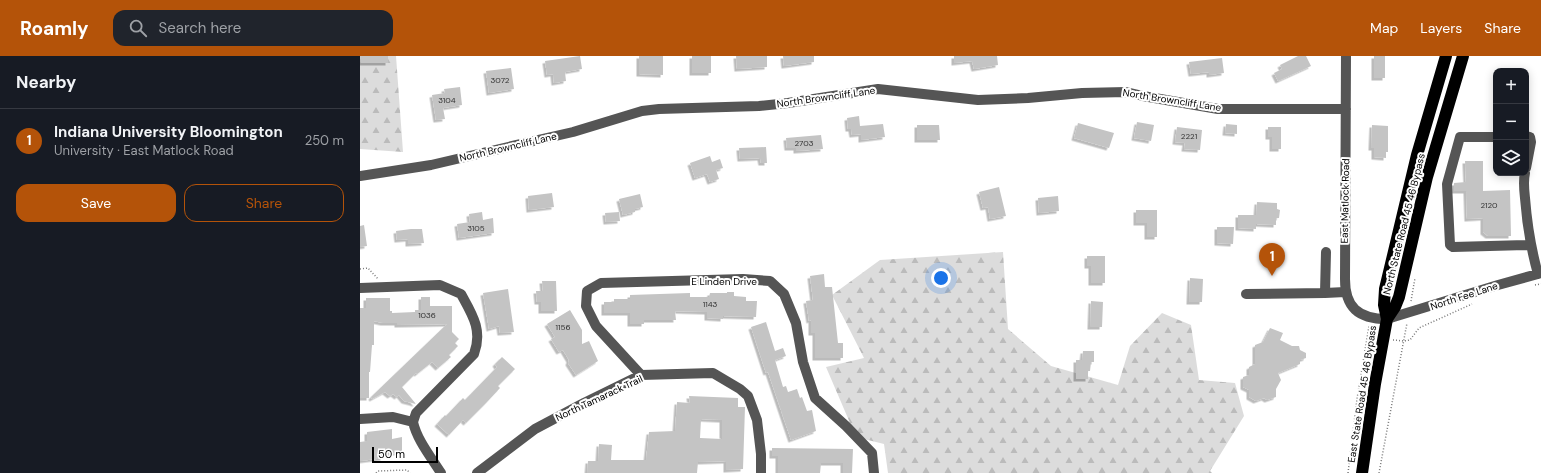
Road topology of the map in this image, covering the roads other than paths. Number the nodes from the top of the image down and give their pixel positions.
1 (1346, 56) edge
2 (1446, 56) edge
3 (1463, 56) edge
4 (1346, 109) junction
5 (1493, 137) edge
6 (1529, 137) edge
7 (1529, 152) edge
8 (360, 176) edge
9 (1525, 176) edge
10 (1530, 244) junction
11 (1326, 252) dead end
12 (1540, 277) edge
13 (360, 288) edge
14 (1345, 292) junction
15 (1325, 293) junction
16 (1246, 294) dead end
17 (1387, 319) junction
18 (641, 375) junction
19 (360, 419) edge
20 (413, 422) junction
21 (441, 473) edge
22 (477, 473) edge
23 (761, 473) edge
24 (874, 473) edge
25 (1362, 473) edge

1 - 4 street, East Matlock Road
2 - 17 highway, North State Road 45 46 Bypass
3 - 17 highway, North State Road 45 46 Bypass
4 - 8 street, North Browncliff Lane
4 - 14 street, East Matlock Road
5 - 10 street
6 - 7 street
9 - 10 street
10 - 12 street
11 - 15 street
12 - 17 street, North Fee Lane
13 - 20 street
14 - 15 street
14 - 17 street, East Matlock Road
15 - 16 street
17 - 25 highway, East State Road 45 46 Bypass
18 - 22 street, North Tamarack Trail
18 - 23 street, North Tamarack Trail
18 - 24 street, E Linden Drive
19 - 20 street
20 - 21 street

